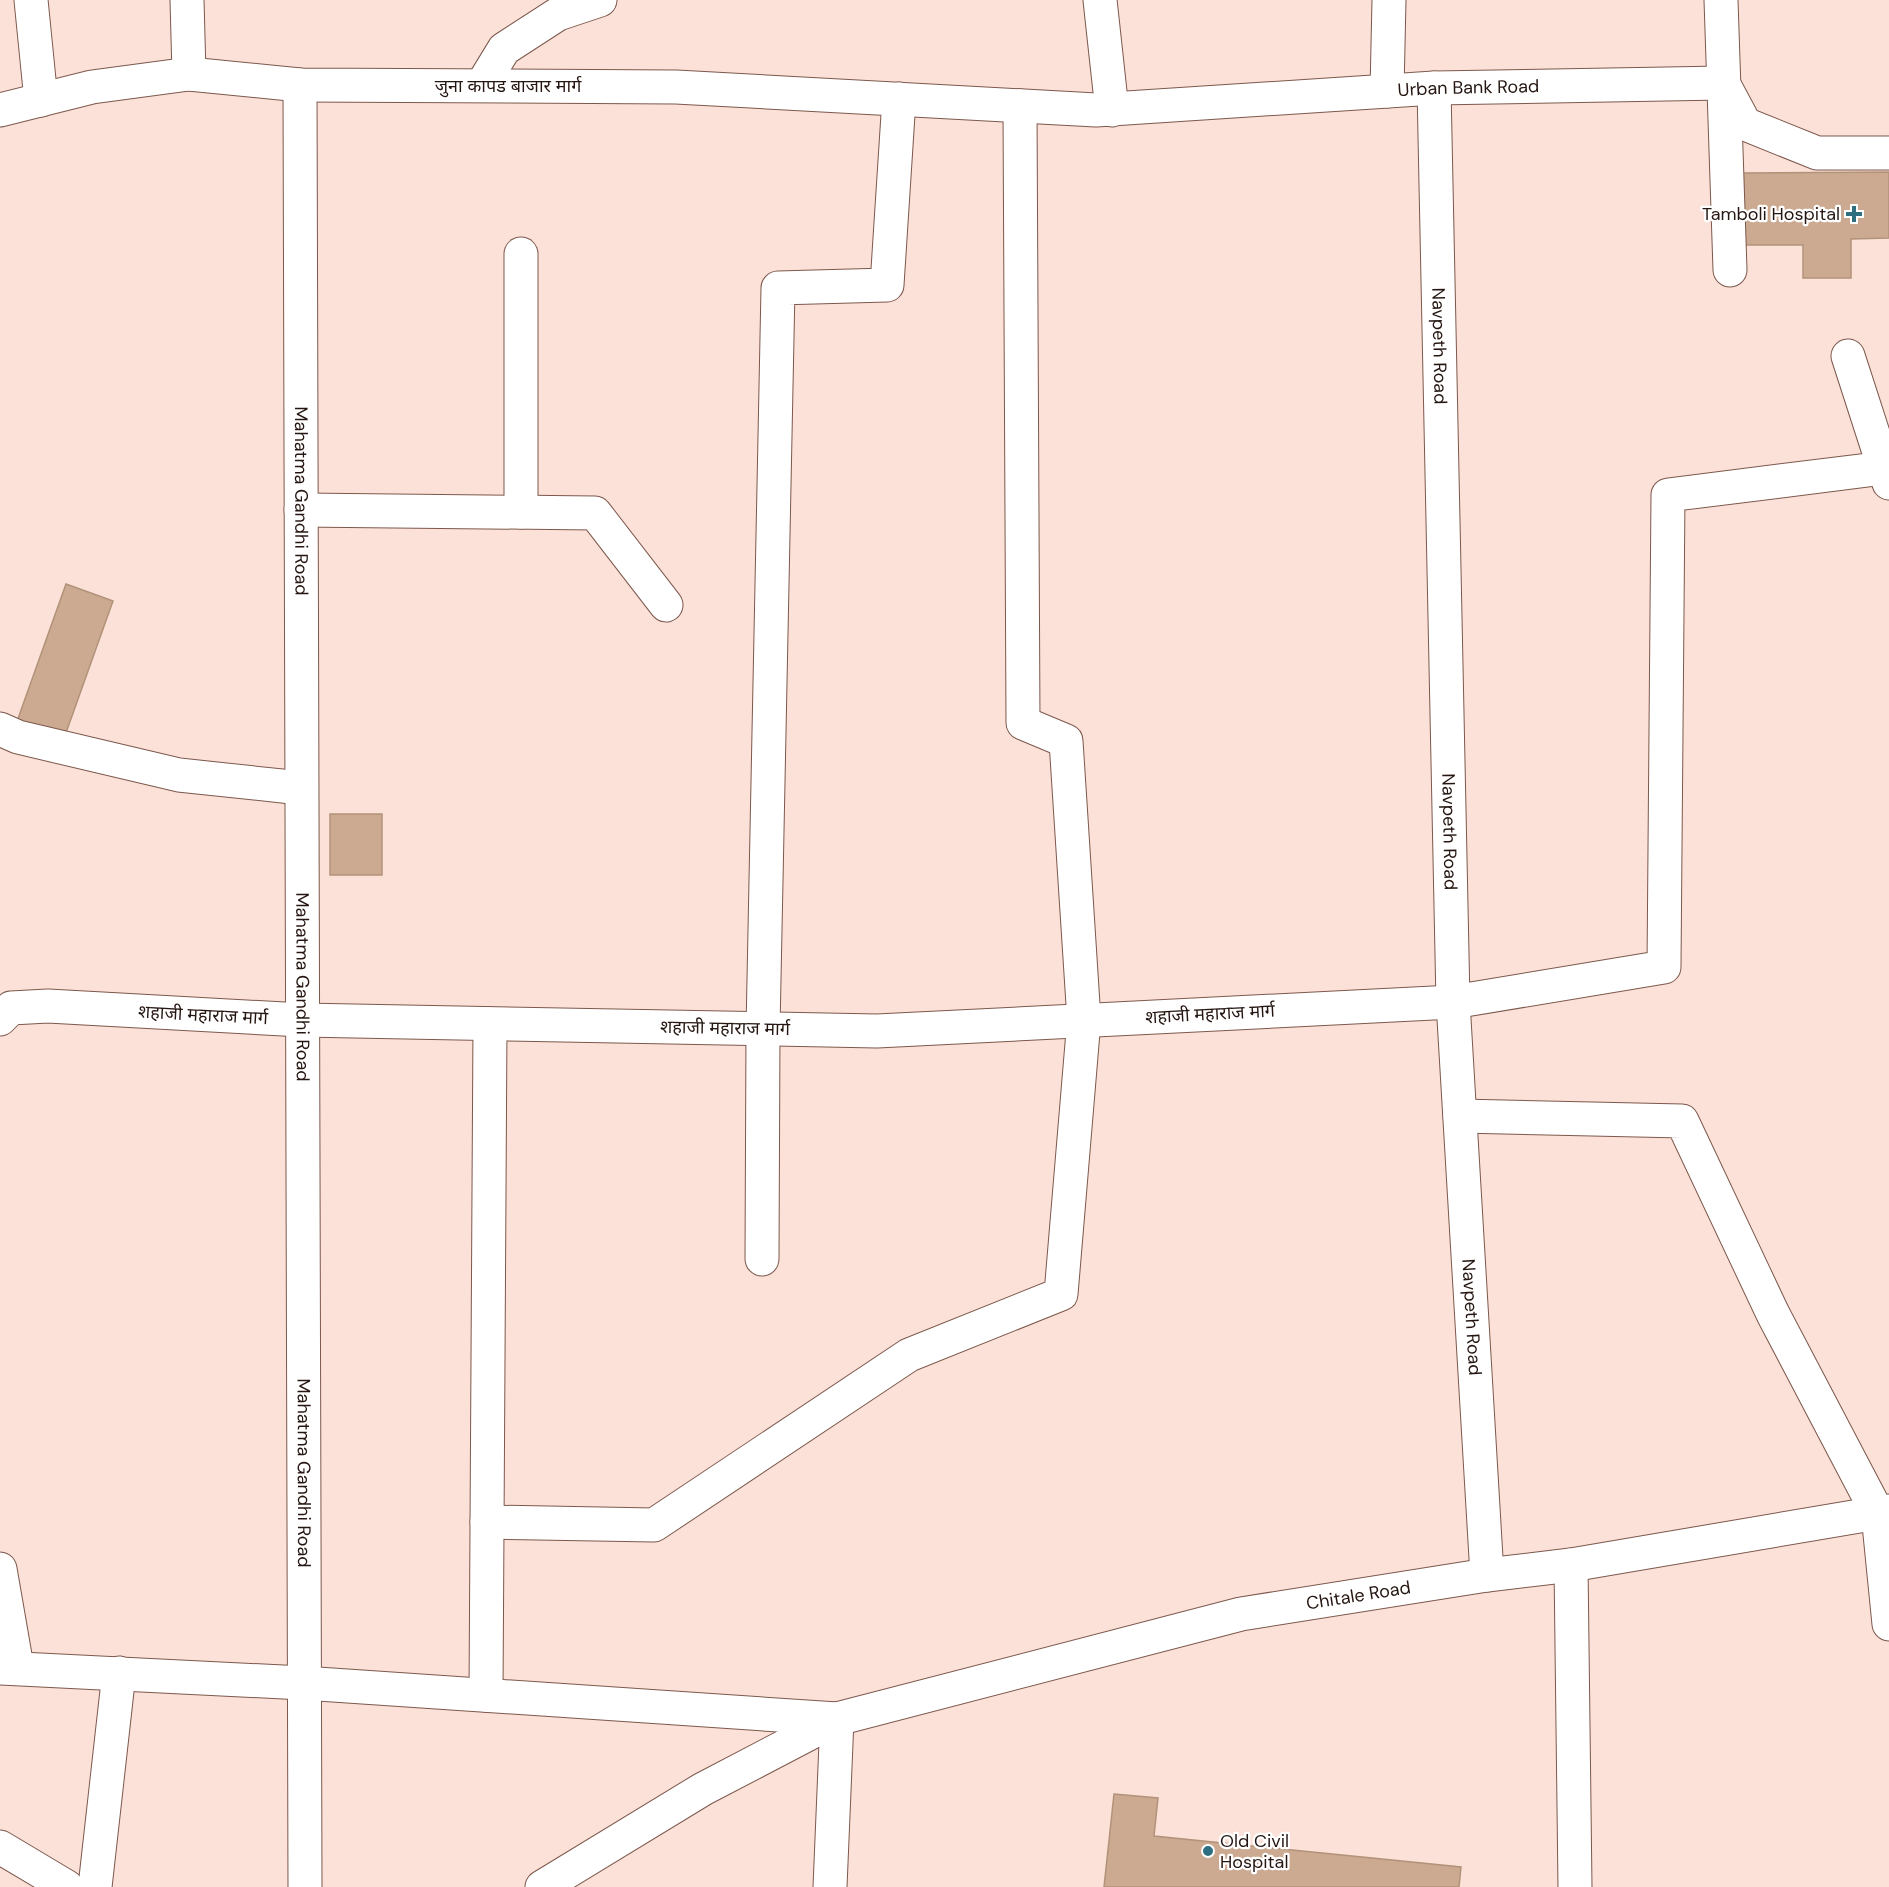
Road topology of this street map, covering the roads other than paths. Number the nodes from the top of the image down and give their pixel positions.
1 (31, 0) edge
2 (187, 0) edge
3 (600, 0) edge
4 (1100, 0) edge
5 (1389, 0) edge
6 (1721, 0) edge
7 (189, 74) junction
8 (1724, 83) junction
9 (300, 85) junction
10 (482, 85) junction
11 (1434, 88) junction
12 (1387, 91) junction
13 (899, 99) junction
14 (41, 100) junction
15 (1020, 106) junction
16 (0, 110) edge
17 (1112, 110) junction
18 (1889, 153) edge
19 (521, 254) dead end
20 (1730, 270) dead end
21 (1848, 356) dead end
22 (1887, 475) edge
23 (301, 510) junction
24 (520, 512) junction
25 (666, 605) dead end
26 (0, 729) edge
27 (301, 788) junction
28 (1453, 1002) junction
29 (0, 1018) edge
30 (302, 1020) junction
31 (1084, 1020) junction
32 (490, 1024) junction
33 (763, 1029) junction
34 (1460, 1116) junction
35 (762, 1259) dead end
36 (1884, 1512) edge
37 (487, 1522) junction
38 (1571, 1565) junction
39 (0, 1569) edge
40 (1487, 1575) junction
41 (1887, 1576) edge
42 (1889, 1624) edge
43 (9, 1667) edge
44 (119, 1673) junction
45 (303, 1683) junction
46 (486, 1695) junction
47 (837, 1719) junction
48 (0, 1847) edge
49 (67, 1887) edge
50 (95, 1887) edge
51 (305, 1887) edge
52 (542, 1887) edge
53 (830, 1887) edge
54 (1575, 1887) edge

1 - 14 street
2 - 7 street
3 - 10 street
4 - 17 street
5 - 12 street
6 - 8 street
7 - 9 street, जुना कापड बाजार मार्ग
7 - 14 street, जुना कापड बाजार मार्ग
8 - 11 street, Urban Bank Road
8 - 18 street
8 - 20 street
9 - 10 street, जुना कापड बाजार मार्ग
9 - 23 street, Mahatma Gandhi Road
10 - 13 street, जुना कापड बाजार मार्ग
11 - 12 street, Urban Bank Road
11 - 28 street, Navpeth Road
12 - 17 street, Urban Bank Road
13 - 15 street, जुना कापड बाजार मार्ग
13 - 33 street
14 - 16 street, जुना कापड बाजार मार्ग
15 - 17 street, Urban Bank Road
15 - 31 street
19 - 24 street
21 - 22 street
22 - 28 street, शहाजी महाराज मार्ग
23 - 24 street
23 - 27 street, Mahatma Gandhi Road
24 - 25 street
26 - 27 street
27 - 30 street, Mahatma Gandhi Road
28 - 31 street, शहाजी महाराज मार्ग
28 - 34 street, Navpeth Road
29 - 30 street, शहाजी महाराज मार्ग
30 - 32 street, शहाजी महाराज मार्ग
30 - 45 street, Mahatma Gandhi Road
31 - 33 street, शहाजी महाराज मार्ग
31 - 37 street
32 - 33 street, शहाजी महाराज मार्ग
32 - 37 street
33 - 35 street
34 - 36 street
34 - 40 street, Navpeth Road
36 - 38 street, Chitale Road
36 - 41 street
37 - 46 street
38 - 40 street, Chitale Road
38 - 54 street
39 - 43 street
40 - 47 street, Chitale Road
41 - 42 street
43 - 44 street
44 - 45 street
44 - 50 street
45 - 46 street
45 - 51 street, Mahatma Gandhi Road
46 - 47 street
47 - 52 street
47 - 53 street
48 - 49 street

